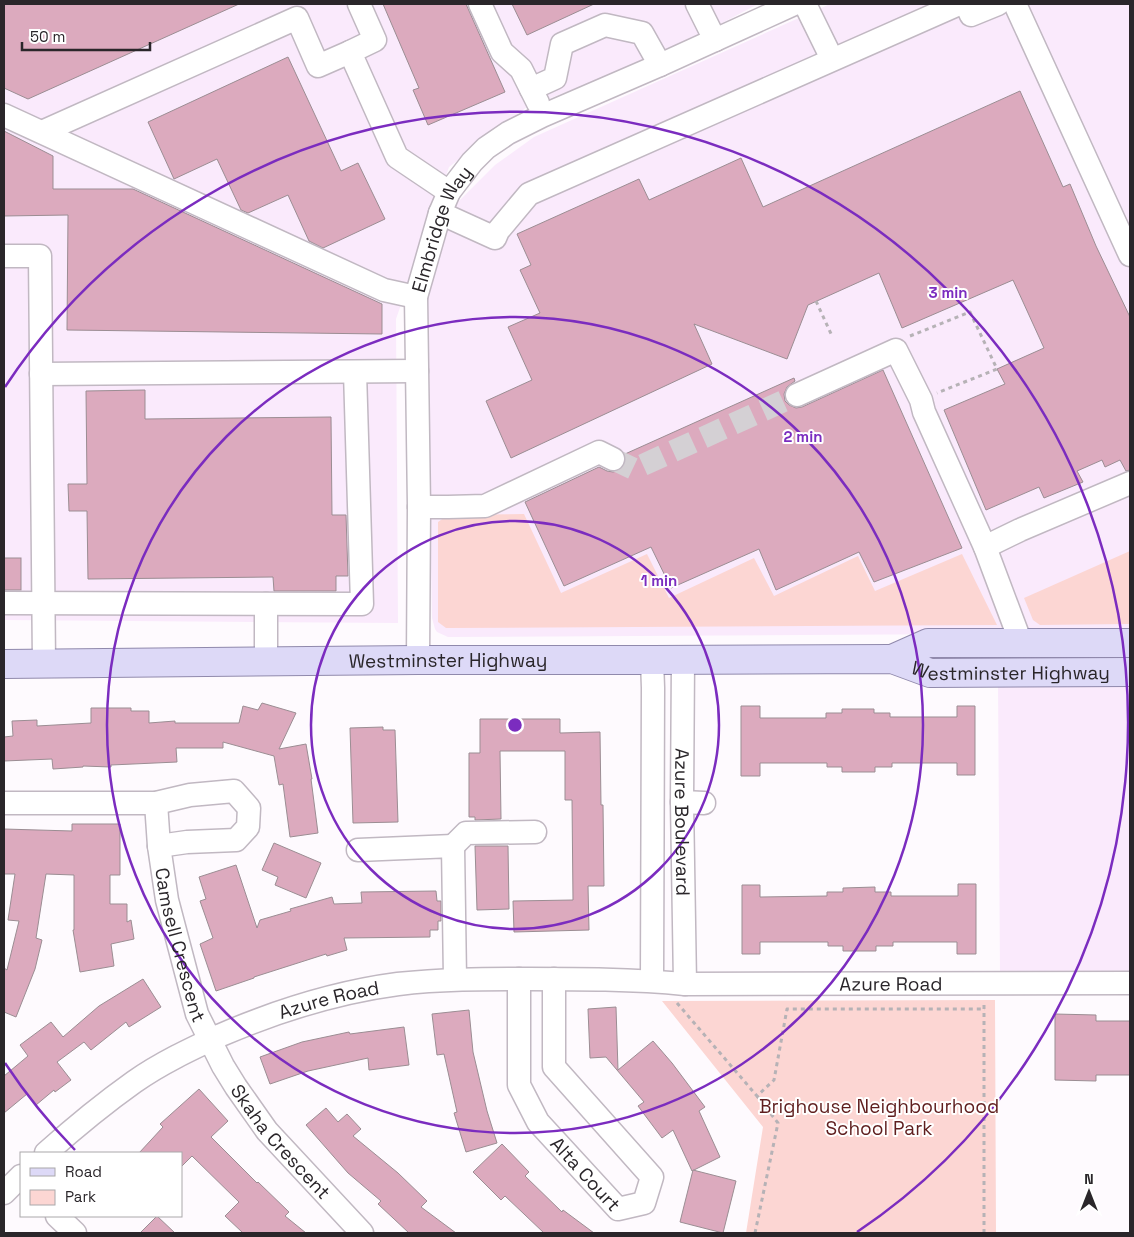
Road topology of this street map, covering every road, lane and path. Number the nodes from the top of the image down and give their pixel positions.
1 (359, 4) edge
2 (480, 4) edge
3 (697, 4) edge
4 (794, 4) edge
5 (805, 4) edge
6 (959, 4) edge
7 (966, 4) edge
8 (998, 4) edge
9 (1015, 4) edge
10 (293, 11) edge
11 (715, 40) junction
12 (350, 52) junction
13 (832, 59) junction
14 (660, 65) junction
15 (531, 89) junction
16 (4, 114) edge
17 (542, 116) junction
18 (42, 132) junction
19 (449, 192) junction
20 (440, 213) junction
21 (1130, 255) edge
22 (4, 256) edge
23 (416, 297) junction
24 (816, 301) dead end
25 (832, 336) dead end
26 (901, 344) junction
27 (417, 371) junction
28 (355, 372) junction
29 (41, 374) junction
30 (796, 396) tunnel mouth
31 (920, 400) junction
32 (613, 459) tunnel mouth
33 (1130, 483) edge
34 (419, 507) junction
35 (985, 547) junction
36 (4, 603) edge
37 (43, 603) junction
38 (266, 604) junction
39 (1130, 642) edge
40 (1021, 643) junction
41 (892, 659) junction
42 (418, 660) junction
43 (652, 660) junction
44 (683, 660) junction
45 (266, 662) junction
46 (44, 663) junction
47 (4, 664) edge
48 (1130, 672) edge
49 (4, 803) edge
50 (156, 803) junction
51 (536, 832) dead end
52 (159, 846) junction
53 (453, 846) junction
54 (358, 850) dead end
55 (455, 979) junction
56 (520, 979) junction
57 (554, 979) junction
58 (652, 980) junction
59 (1130, 983) edge
60 (678, 990) junction
61 (984, 993) dead end
62 (985, 1009) junction
63 (210, 1040) junction
64 (757, 1096) junction
65 (47, 1152) edge
66 (58, 1217) edge
67 (75, 1233) edge
68 (362, 1233) edge
69 (755, 1233) edge
70 (984, 1233) edge

1 - 12 street
2 - 15 street
3 - 11 street
4 - 11 street, Elmbridge Way
5 - 13 street
6 - 13 street
7 - 8 street
9 - 21 street
10 - 12 street
10 - 18 street
11 - 14 street, Elmbridge Way
12 - 19 street
13 - 20 street
14 - 15 street
14 - 17 street, Elmbridge Way
15 - 17 street
16 - 18 street
17 - 19 street, Elmbridge Way
18 - 23 street
19 - 20 street, Elmbridge Way
20 - 23 street, Elmbridge Way
22 - 29 street
23 - 27 street, Elmbridge Way
24 - 25 path
26 - 30 street
26 - 31 street
26 - 31 path
27 - 28 street
27 - 34 street, Elmbridge Way
28 - 29 street
28 - 38 street
29 - 37 street
31 - 35 street
32 - 34 street
33 - 35 street
34 - 42 street, Elmbridge Way
35 - 40 street
36 - 37 street
37 - 38 street
37 - 46 street
38 - 45 street
39 - 40 main road, Westminster Highway
40 - 41 main road, Westminster Highway
41 - 44 main road, Westminster Highway
41 - 48 main road, Westminster Highway
42 - 43 main road, Westminster Highway
42 - 45 main road, Westminster Highway
43 - 44 main road, Westminster Highway
43 - 58 street
44 - 60 street, Azure Boulevard
45 - 46 main road, Westminster Highway
46 - 47 main road, Westminster Highway
49 - 50 street, Camsell Crescent
50 - 52 street, Camsell Crescent
50 - 52 street, Camsell Crescent
51 - 53 street
52 - 63 street, Camsell Crescent
53 - 54 street
53 - 55 street
55 - 56 street, Azure Road
55 - 63 street, Azure Road
56 - 57 street, Azure Road
56 - 57 street, Alta Court
57 - 58 street, Azure Road
58 - 60 street, Azure Road
59 - 60 street, Azure Road
60 - 64 path
61 - 62 path
62 - 64 path
62 - 70 path
63 - 65 street, Azure Road
63 - 68 street, Skaha Crescent
64 - 69 path
66 - 67 street

